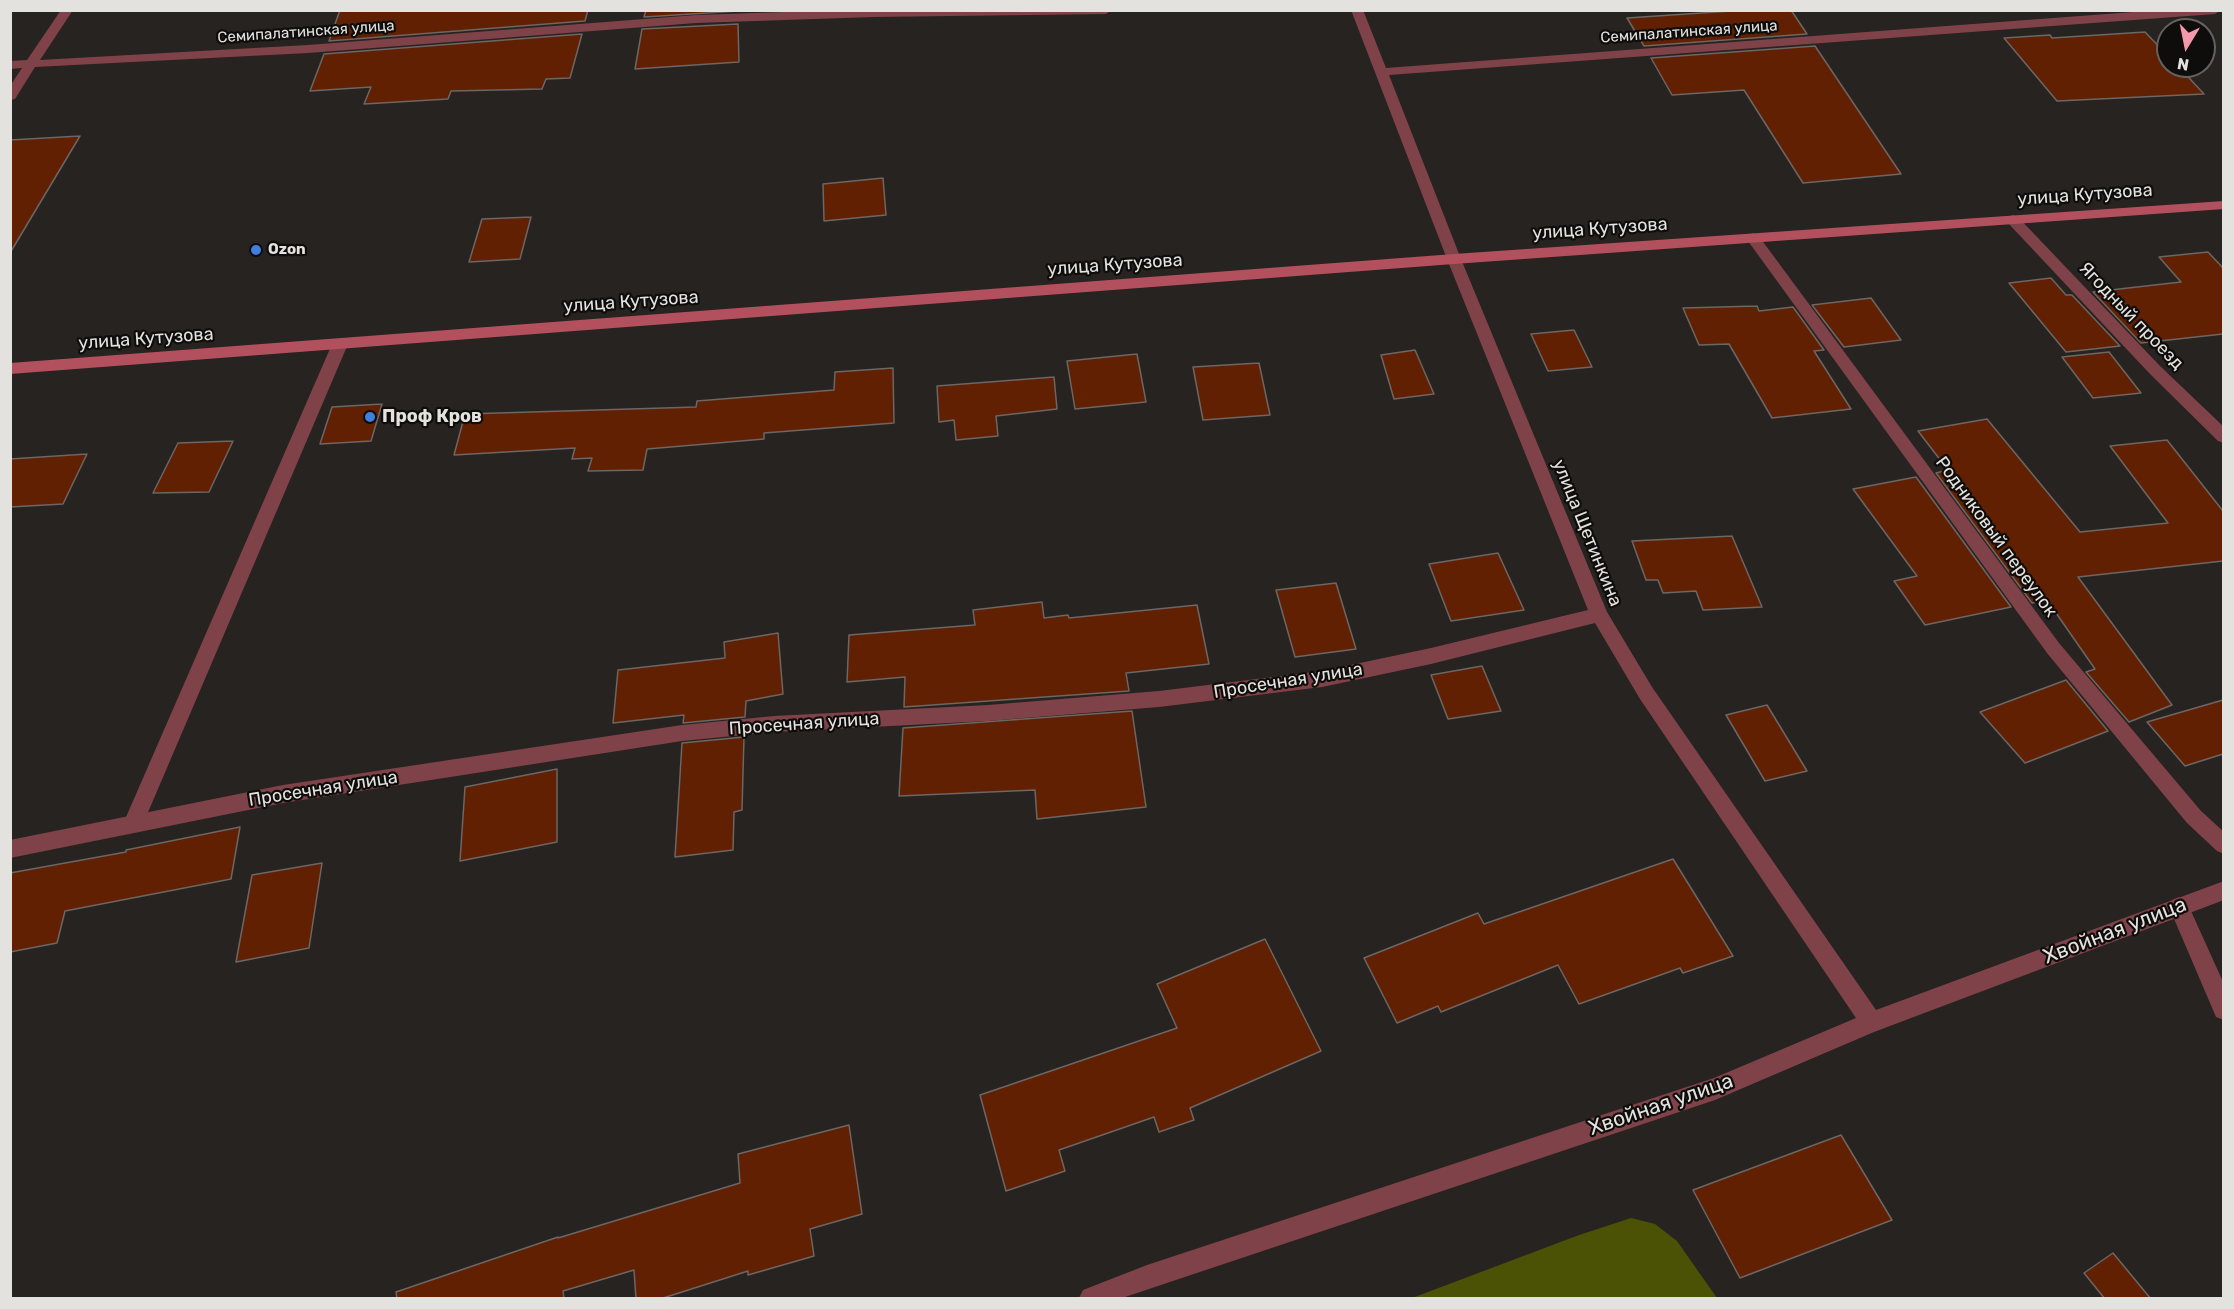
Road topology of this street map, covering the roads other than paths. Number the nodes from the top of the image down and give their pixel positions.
1 (67, 10) edge
2 (1106, 10) edge
3 (1358, 10) edge
4 (2215, 10) edge
5 (33, 64) junction
6 (10, 65) edge
7 (1381, 72) junction
8 (10, 96) edge
9 (2223, 205) edge
10 (2013, 220) junction
11 (1753, 238) junction
12 (1454, 258) junction
13 (340, 344) junction
14 (10, 369) edge
15 (2223, 437) edge
16 (1599, 615) junction
17 (133, 824) junction
18 (2223, 845) edge
19 (10, 849) edge
20 (2223, 890) edge
21 (2179, 907) junction
22 (2223, 1010) edge
23 (1872, 1022) junction
24 (1090, 1299) edge

1 - 5 street
2 - 5 street, Семипалатинская улица
3 - 7 street, улица Щетинкина
4 - 7 street, Семипалатинская улица
5 - 6 street, Семипалатинская улица
5 - 8 street
7 - 12 street, улица Щетинкина
9 - 10 main road, улица Кутузова
10 - 11 main road, улица Кутузова
10 - 15 street, Ягодный проезд
11 - 12 main road, улица Кутузова
11 - 18 street, Родниковый переулок
12 - 13 main road, улица Кутузова
12 - 16 street, улица Щетинкина
13 - 14 main road, улица Кутузова
13 - 17 street
16 - 17 street, Просечная улица
16 - 23 street, улица Щетинкина
17 - 19 street, Просечная улица
20 - 21 street, Хвойная улица
21 - 22 street
21 - 23 street, Хвойная улица
23 - 24 street, Хвойная улица

